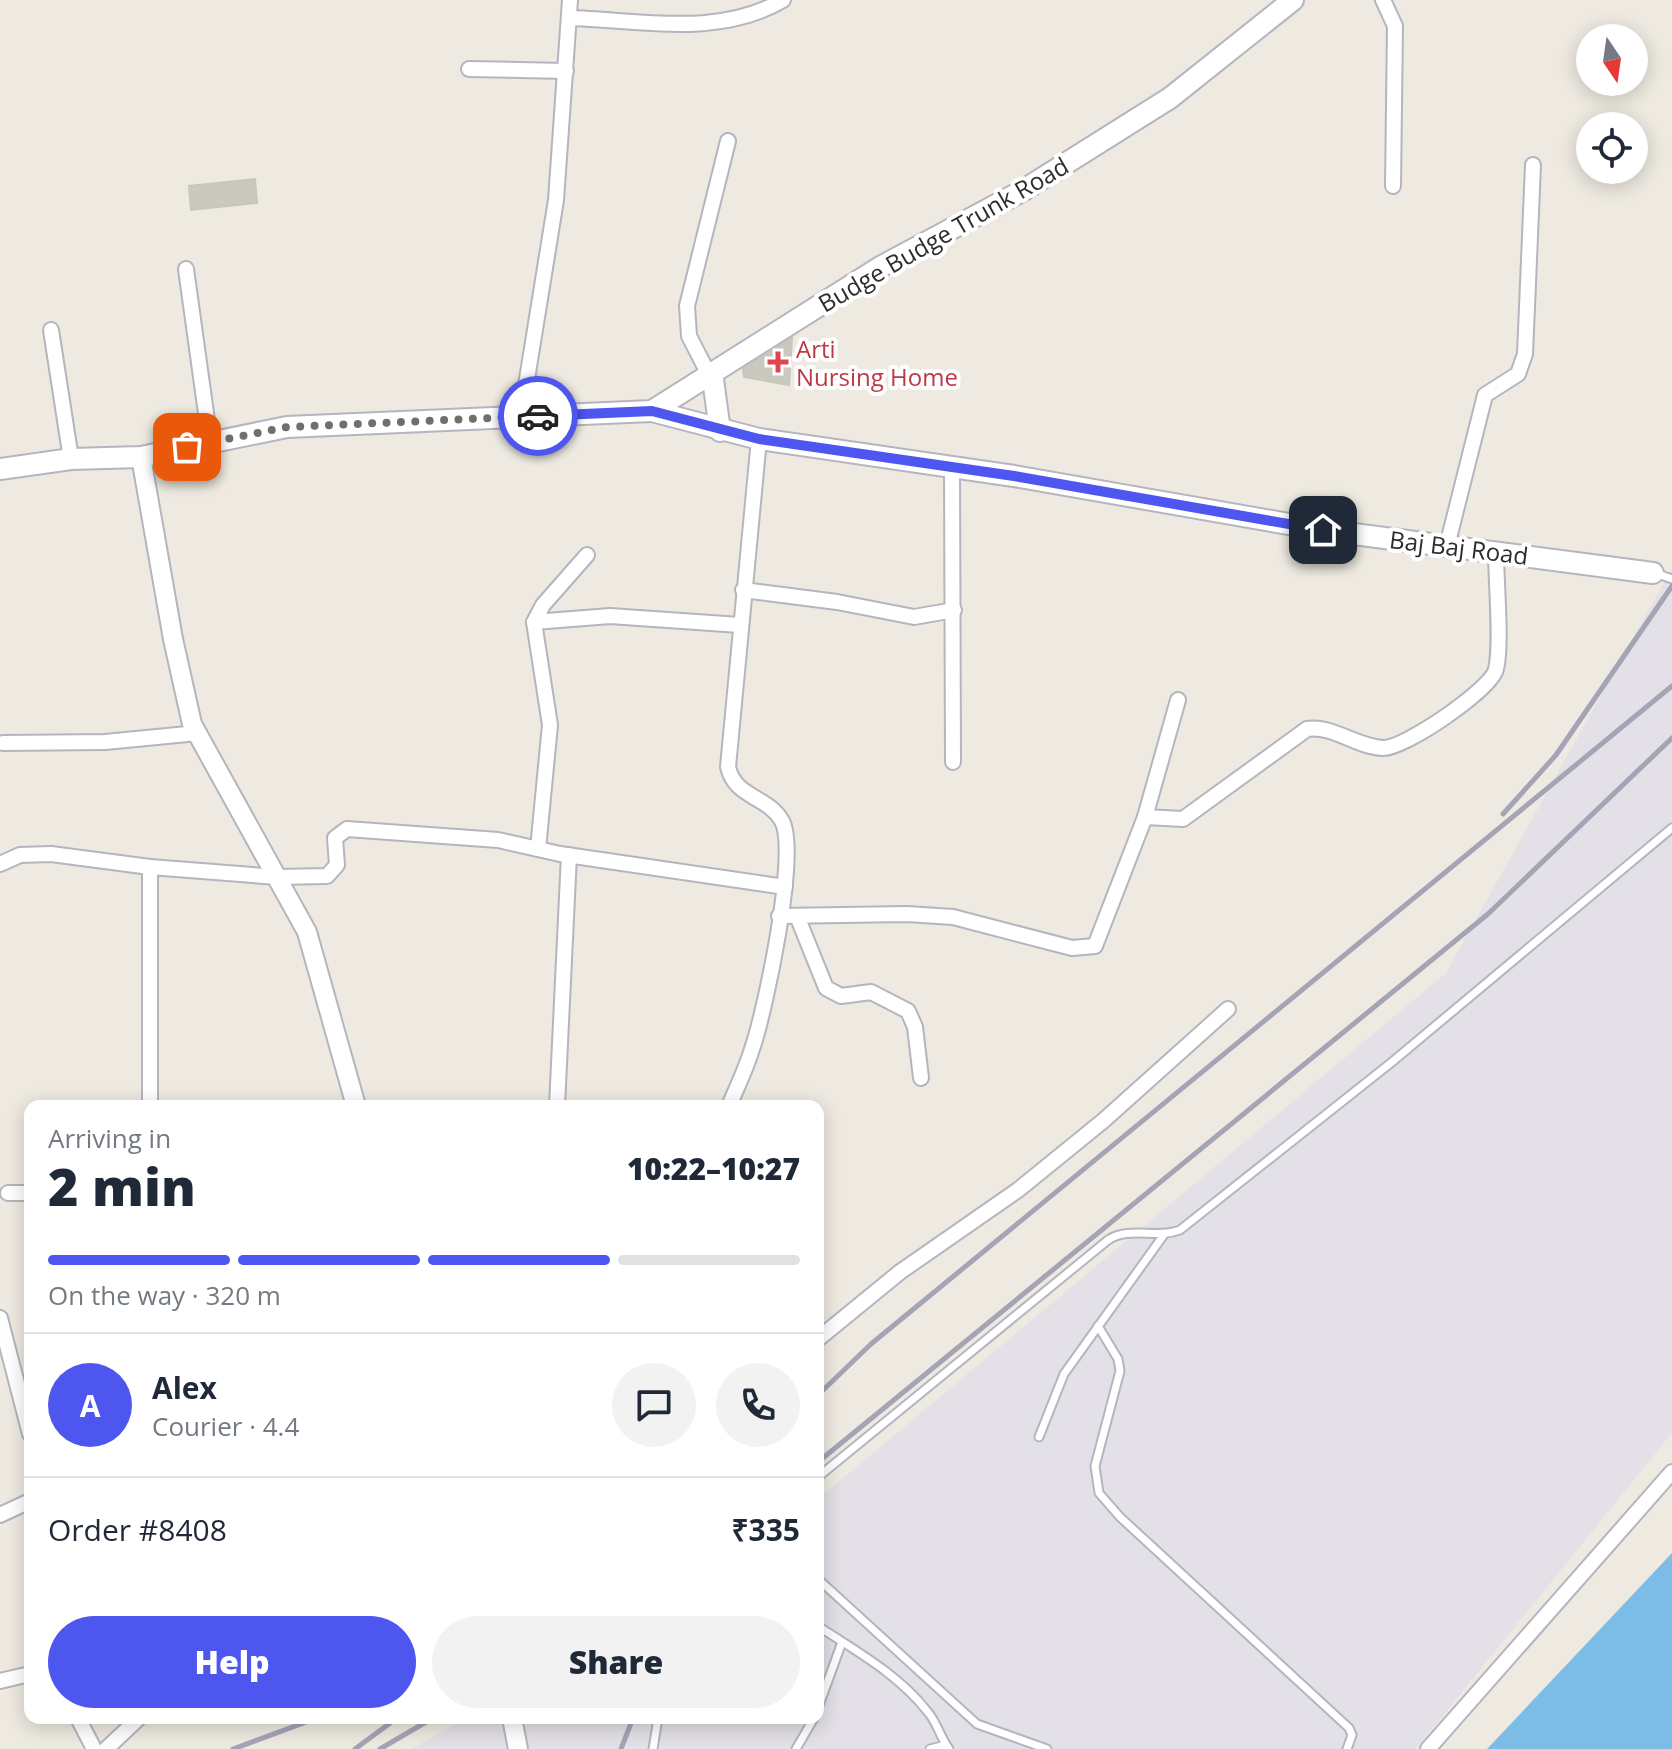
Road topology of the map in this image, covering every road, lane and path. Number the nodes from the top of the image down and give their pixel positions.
1 (570, 0) edge
2 (783, 0) edge
3 (1293, 0) edge
4 (1383, 0) edge
5 (569, 18) junction
6 (469, 69) dead end
7 (566, 71) junction
8 (728, 141) dead end
9 (1533, 165) dead end
10 (1393, 186) dead end
11 (186, 269) dead end
12 (51, 330) dead end
13 (711, 374) junction
14 (652, 411) junction
15 (521, 416) junction
16 (720, 431) junction
17 (759, 439) junction
18 (210, 442) junction
19 (141, 457) junction
20 (71, 459) junction
21 (952, 467) junction
22 (0, 469) edge
23 (1447, 546) junction
24 (1496, 552) junction
25 (587, 555) dead end
26 (1663, 576) edge
27 (743, 590) junction
28 (954, 610) junction
29 (534, 622) junction
30 (740, 625) junction
31 (1178, 700) dead end
32 (198, 733) junction
33 (3, 743) dead end
34 (953, 762) dead end
35 (1145, 817) junction
36 (1672, 828) edge
37 (538, 849) junction
38 (569, 855) junction
39 (0, 864) edge
40 (150, 867) junction
41 (277, 877) junction
42 (785, 887) junction
43 (779, 916) junction
44 (797, 916) junction
45 (1228, 1009) dead end
46 (921, 1078) dead end
47 (150, 1100) edge
48 (354, 1100) edge
49 (557, 1100) edge
50 (732, 1100) edge
51 (8, 1193) dead end
52 (24, 1193) edge
53 (1163, 1236) junction
54 (0, 1318) edge
55 (1098, 1326) junction
56 (824, 1334) edge
57 (24, 1411) edge
58 (1039, 1437) dead end
59 (824, 1472) edge
60 (1672, 1472) edge
61 (24, 1504) edge
62 (0, 1515) edge
63 (824, 1584) edge
64 (824, 1630) edge
65 (842, 1642) junction
66 (24, 1675) edge
67 (0, 1681) edge
68 (824, 1692) edge
69 (81, 1724) edge
70 (133, 1724) edge
71 (513, 1724) edge
72 (657, 1724) edge
73 (811, 1724) edge
74 (947, 1747) edge
75 (94, 1749) edge
76 (106, 1749) edge
77 (518, 1749) edge
78 (653, 1749) edge
79 (796, 1749) edge
80 (930, 1749) edge
81 (1047, 1749) edge
82 (1347, 1749) edge
83 (1428, 1749) edge

1 - 5 street
2 - 5 street
3 - 13 main road, Budge Budge Trunk Road
4 - 10 street
5 - 7 street
6 - 7 street
7 - 15 street
8 - 13 street
9 - 23 street
11 - 18 street
12 - 20 street
13 - 14 main road, Budge Budge Trunk Road
13 - 16 main road
14 - 15 main road
14 - 16 main road, Baj Baj Road
15 - 18 main road
16 - 17 main road, Baj Baj Road
17 - 21 main road, Baj Baj Road
17 - 27 street
18 - 19 main road
19 - 20 main road
19 - 32 street
20 - 22 main road
21 - 23 main road, Baj Baj Road
21 - 28 street
23 - 24 main road, Baj Baj Road
24 - 26 main road, Baj Baj Road
24 - 35 street
25 - 29 street
27 - 28 street
27 - 30 street
28 - 34 street
29 - 30 street
29 - 37 street
30 - 42 street
31 - 35 street
32 - 33 street
32 - 41 street
35 - 44 street
36 - 53 lane
37 - 38 street
37 - 41 street
38 - 42 street
38 - 49 street
39 - 40 street
40 - 41 street
40 - 47 street
41 - 48 street
42 - 43 street
43 - 44 street
43 - 50 street
44 - 46 street
45 - 56 street
51 - 52 street
53 - 55 lane
53 - 59 lane
54 - 57 street
55 - 58 lane
55 - 82 lane
60 - 83 street
61 - 62 street
63 - 81 lane
64 - 65 lane
65 - 68 lane
65 - 74 lane
66 - 67 street
69 - 75 street
70 - 76 street
71 - 77 street
72 - 78 lane
73 - 79 lane
74 - 80 lane

